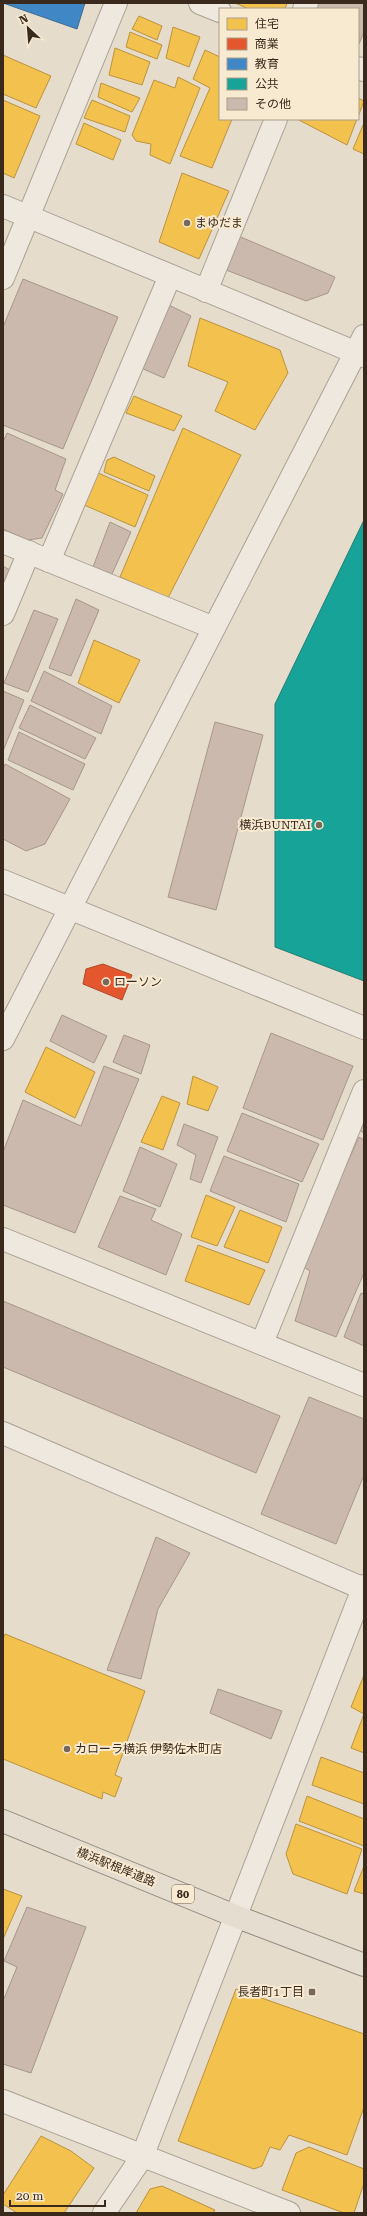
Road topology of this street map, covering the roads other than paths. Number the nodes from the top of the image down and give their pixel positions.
1 (116, 3) edge
2 (200, 3) edge
3 (219, 11) edge
4 (276, 120) edge
5 (3, 206) edge
6 (28, 217) junction
7 (170, 276) junction
8 (3, 278) edge
9 (206, 291) junction
10 (361, 348) edge
11 (3, 542) edge
12 (29, 552) junction
13 (49, 561) junction
14 (3, 614) edge
15 (214, 628) junction
16 (3, 881) edge
17 (69, 908) junction
18 (364, 1028) edge
19 (3, 1039) edge
20 (364, 1091) edge
21 (3, 1239) edge
22 (262, 1343) junction
23 (364, 1384) edge
24 (3, 1433) edge
25 (364, 1588) edge
26 (3, 1820) edge
27 (235, 1916) junction
28 (364, 1965) edge
29 (3, 2101) edge
30 (142, 2157) junction
31 (104, 2213) edge
32 (289, 2213) edge

1 - 6 street
2 - 3 street
4 - 9 street
5 - 6 street
6 - 7 street
6 - 8 street
7 - 9 street
7 - 13 street
9 - 10 street
10 - 15 street
11 - 12 street
12 - 13 street
12 - 14 street
13 - 15 street
15 - 17 street
16 - 17 street
17 - 18 street
17 - 19 street
20 - 22 street
21 - 22 street
22 - 23 street
24 - 25 street
25 - 27 street
26 - 27 main road, 横浜駅根岸道路 / 80
27 - 28 main road, 横浜駅根岸道路 / 80
27 - 30 street
29 - 30 street
30 - 31 street
30 - 32 street

